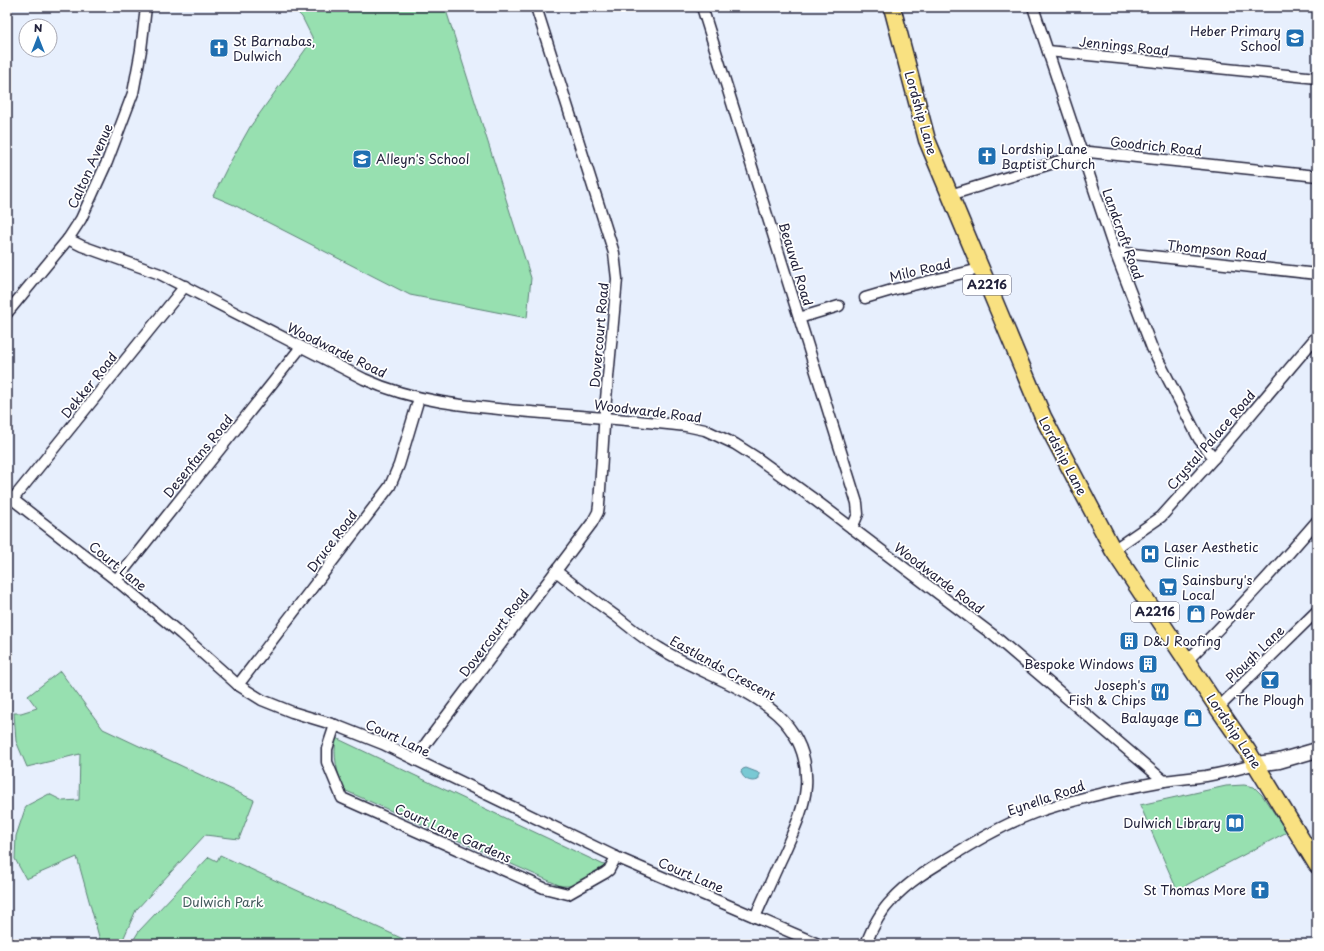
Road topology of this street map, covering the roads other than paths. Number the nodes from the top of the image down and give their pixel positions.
1 (146, 7) edge
2 (536, 7) edge
3 (702, 7) edge
4 (892, 7) edge
5 (1033, 7) edge
6 (1048, 51) junction
7 (1317, 78) edge
8 (1081, 153) junction
9 (1317, 176) edge
10 (950, 195) junction
11 (68, 239) junction
12 (1115, 252) junction
13 (980, 269) junction
14 (1317, 274) edge
15 (185, 286) junction
16 (865, 298) dead end
17 (839, 306) dead end
18 (7, 312) edge
19 (799, 318) junction
20 (1317, 336) edge
21 (301, 347) junction
22 (419, 398) junction
23 (605, 418) junction
24 (1214, 458) junction
25 (10, 497) edge
26 (1317, 521) edge
27 (852, 528) junction
28 (1113, 550) junction
29 (556, 571) junction
30 (116, 580) junction
31 (1315, 617) edge
32 (1187, 660) junction
33 (238, 685) junction
34 (1218, 708) junction
35 (335, 725) junction
36 (1317, 750) edge
37 (416, 760) junction
38 (1256, 764) junction
39 (1164, 781) junction
40 (616, 857) junction
41 (1317, 865) edge
42 (755, 917) junction
43 (818, 944) edge
44 (866, 944) edge

1 - 11 street, Calton Avenue
2 - 23 street, Dovercourt Road
3 - 19 street, Beauval Road
4 - 10 main road, Lordship Lane / A2216
5 - 6 street, Landcroft Road
6 - 7 street, Jennings Road
6 - 8 street, Landcroft Road
8 - 9 street, Goodrich Road
8 - 10 street, Goodrich Road
8 - 12 street, Landcroft Road
10 - 13 main road, Lordship Lane / A2216
11 - 15 street, Woodwarde Road
11 - 18 street, Calton Avenue
12 - 14 street, Thompson Road
12 - 24 street, Landcroft Road
13 - 16 street, Milo Road
13 - 28 main road, Lordship Lane / A2216
15 - 21 street, Woodwarde Road
15 - 25 street, Dekker Road
17 - 19 street
19 - 27 street, Beauval Road
20 - 24 street, Crystal Palace Road
21 - 22 street, Woodwarde Road
21 - 30 street, Desenfans Road
22 - 23 street, Woodwarde Road
22 - 33 street, Druce Road
23 - 27 street, Woodwarde Road
23 - 29 street, Dovercourt Road
24 - 28 street, Crystal Palace Road
25 - 30 street, Court Lane
26 - 32 street
27 - 39 street, Woodwarde Road
28 - 32 main road, Lordship Lane / A2216
29 - 37 street, Dovercourt Road
29 - 42 street, Eastlands Crescent
30 - 33 street, Court Lane
31 - 34 street, Plough Lane
32 - 34 main road, Lordship Lane / A2216
33 - 35 street, Court Lane
34 - 38 main road, Lordship Lane / A2216
35 - 37 street, Court Lane
35 - 40 street, Court Lane Gardens
36 - 38 main road
37 - 40 street, Court Lane
38 - 39 street, Eynella Road
38 - 41 main road, Lordship Lane / A2216
39 - 44 street, Eynella Road
40 - 42 street, Court Lane
42 - 43 street, Court Lane

